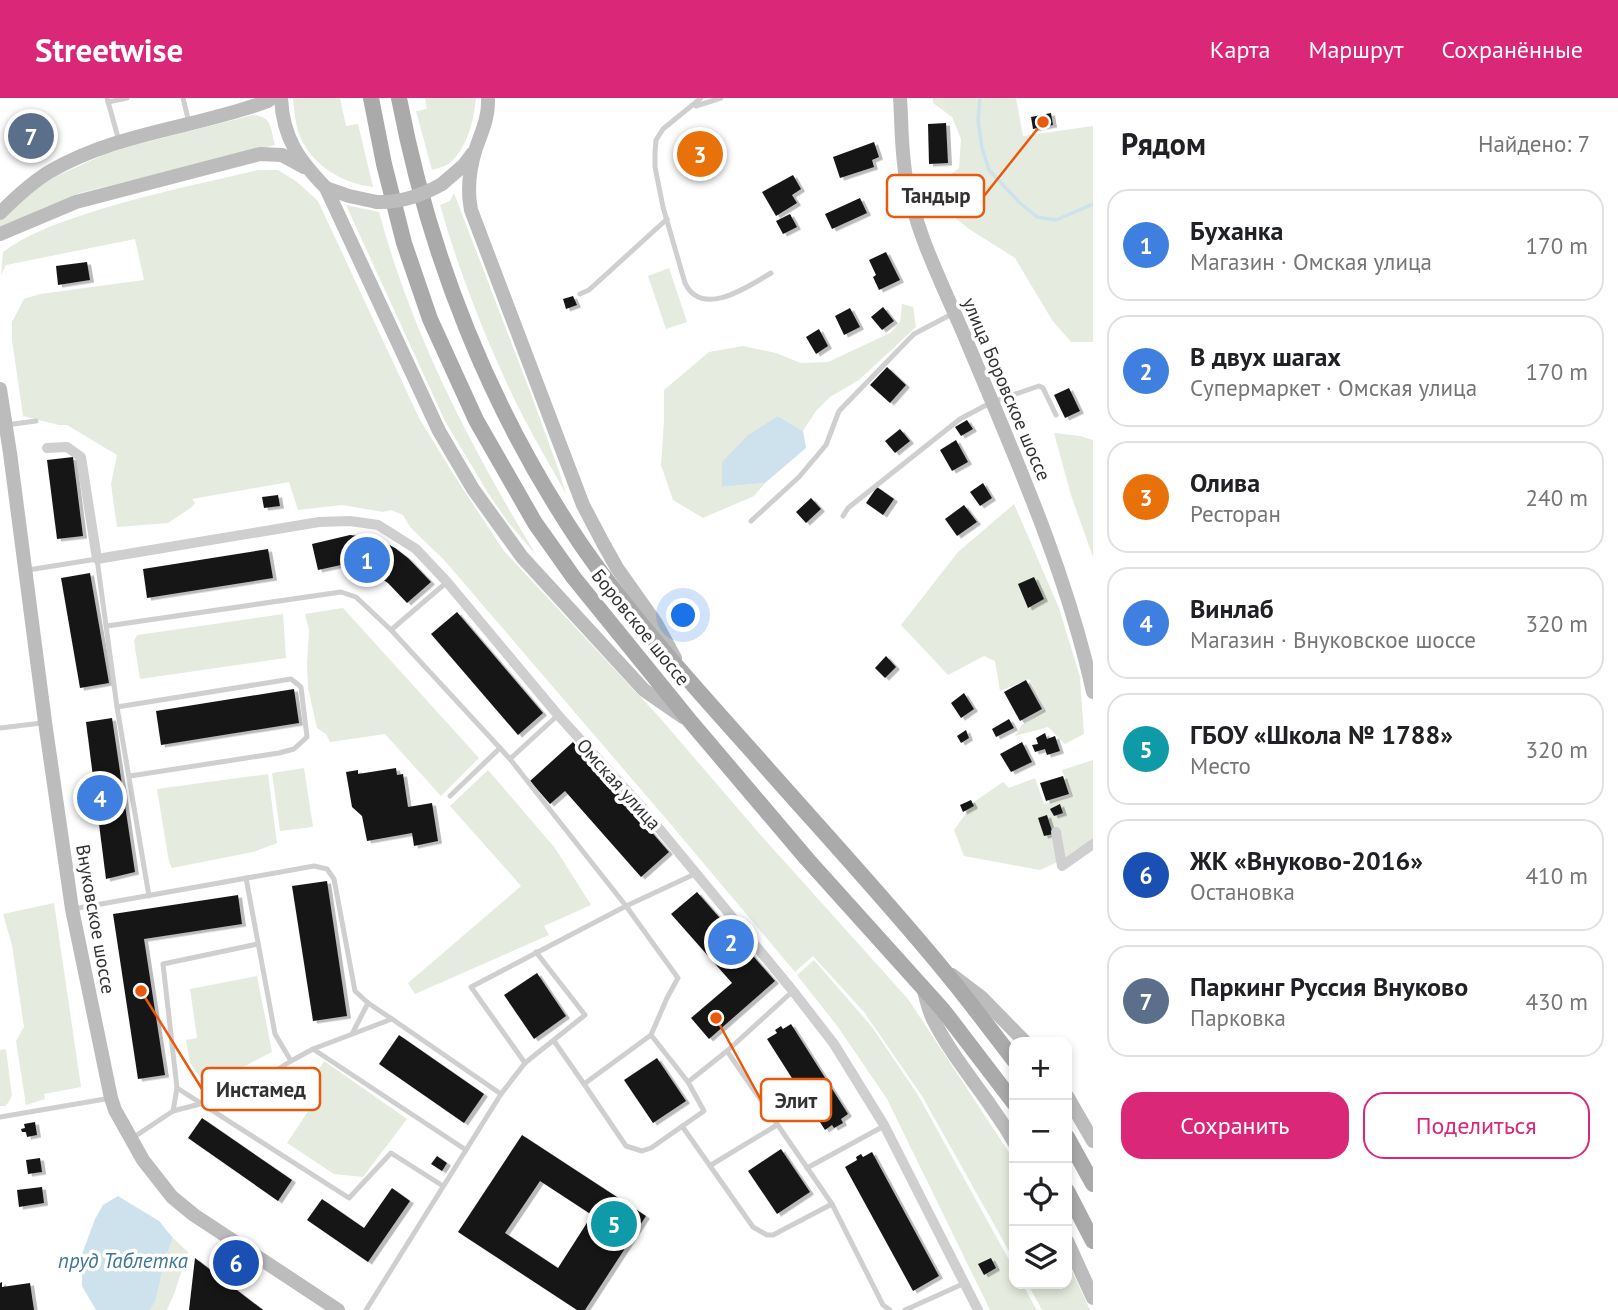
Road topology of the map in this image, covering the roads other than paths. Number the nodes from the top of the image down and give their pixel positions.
1 (127, 98) edge
2 (183, 98) edge
3 (272, 98) edge
4 (281, 98) edge
5 (371, 98) edge
6 (399, 98) edge
7 (701, 98) edge
8 (721, 98) edge
9 (900, 98) edge
10 (108, 100) edge
11 (491, 102) edge
12 (690, 108) junction
13 (189, 123) junction
14 (119, 141) junction
15 (476, 149) junction
16 (309, 170) junction
17 (326, 188) junction
18 (0, 213) edge
19 (667, 219) junction
20 (0, 234) edge
21 (771, 274) dead end
22 (580, 294) dead end
23 (954, 312) junction
24 (0, 389) edge
25 (992, 402) junction
26 (1056, 415) dead end
27 (36, 421) dead end
28 (6, 425) junction
29 (47, 448) dead end
30 (843, 516) dead end
31 (751, 521) dead end
32 (96, 559) junction
33 (25, 571) junction
34 (447, 582) junction
35 (107, 626) junction
36 (391, 630) junction
37 (680, 669) junction
38 (1093, 692) edge
39 (117, 707) junction
40 (558, 715) junction
41 (690, 721) junction
42 (45, 722) junction
43 (0, 728) edge
44 (500, 748) junction
45 (510, 759) junction
46 (130, 776) junction
47 (450, 796) dead end
48 (1056, 832) dead end
49 (1093, 844) edge
50 (696, 873) junction
51 (246, 878) junction
52 (149, 896) junction
53 (626, 905) junction
54 (72, 909) junction
55 (258, 944) junction
56 (536, 952) junction
57 (942, 968) junction
58 (923, 986) junction
59 (793, 991) junction
60 (368, 1003) junction
61 (392, 1019) junction
62 (352, 1034) junction
63 (651, 1035) junction
64 (1020, 1037) edge
65 (554, 1041) junction
66 (313, 1049) junction
67 (727, 1051) junction
68 (1009, 1054) edge
69 (291, 1061) junction
70 (525, 1063) junction
71 (688, 1082) junction
72 (584, 1084) junction
73 (177, 1088) junction
74 (501, 1094) junction
75 (111, 1098) junction
76 (1012, 1100) edge
77 (1070, 1100) edge
78 (200, 1104) junction
79 (173, 1111) junction
80 (0, 1117) edge
81 (777, 1125) junction
82 (884, 1125) junction
83 (682, 1126) junction
84 (1088, 1127) edge
85 (1009, 1133) edge
86 (131, 1139) junction
87 (1093, 1141) edge
88 (1072, 1146) edge
89 (466, 1150) junction
90 (711, 1165) junction
91 (807, 1168) junction
92 (1093, 1184) edge
93 (443, 1186) junction
94 (1072, 1201) edge
95 (831, 1204) junction
96 (1093, 1241) edge
97 (1072, 1252) edge
98 (965, 1283) junction
99 (1093, 1298) edge
100 (338, 1310) edge
101 (366, 1310) edge
102 (890, 1310) edge
103 (905, 1310) edge
104 (978, 1310) edge

1 - 10 lane
2 - 13 lane
3 - 13 main road
4 - 16 main road
5 - 41 main road, Боровское шоссе
6 - 37 main road, Боровское шоссе
7 - 12 lane
8 - 12 lane
9 - 23 main road, улица Боровское шоссе
10 - 14 lane
11 - 15 main road
12 - 19 lane
13 - 14 main road
14 - 18 main road
15 - 17 main road, bridge
15 - 37 main road
16 - 17 main road
16 - 20 main road
17 - 41 main road
19 - 21 lane
19 - 22 lane
23 - 25 main road, улица Боровское шоссе
23 - 31 lane
24 - 28 main road, Внуковское шоссе
25 - 26 lane
25 - 30 lane
25 - 38 main road, улица Боровское шоссе
27 - 28 lane
28 - 33 main road, Внуковское шоссе
29 - 32 street
32 - 33 lane
32 - 34 street, Омская улица
32 - 35 lane
33 - 42 main road, Внуковское шоссе
34 - 36 lane
34 - 40 street, Омская улица
35 - 36 lane
35 - 39 lane
36 - 44 lane
37 - 57 main road, Боровское шоссе
39 - 46 lane
39 - 46 lane
40 - 45 lane
40 - 50 street, Омская улица
41 - 58 main road, Боровское шоссе
42 - 43 lane
42 - 54 main road, Внуковское шоссе
44 - 45 lane
44 - 47 lane
45 - 53 lane
46 - 52 lane
48 - 49 street
50 - 53 lane
50 - 59 street, Омская улица
51 - 52 lane
51 - 55 lane
51 - 60 lane
52 - 54 lane
53 - 56 lane
53 - 63 lane
54 - 75 main road, Внуковское шоссе
55 - 69 lane
55 - 73 lane
56 - 65 lane
56 - 70 lane
57 - 64 main road
57 - 68 main road, Боровское шоссе
58 - 76 main road, Боровское шоссе
58 - 85 main road
59 - 67 lane
59 - 82 street, Омская улица
60 - 61 lane
60 - 62 lane
61 - 62 lane
61 - 74 lane
62 - 66 lane
63 - 71 lane
63 - 72 lane
65 - 70 lane
65 - 72 lane
66 - 69 lane
66 - 89 lane
67 - 71 lane
67 - 81 lane
69 - 78 lane
70 - 74 lane
71 - 83 lane
72 - 83 lane
73 - 78 lane
73 - 79 lane
74 - 89 lane
75 - 80 lane
75 - 86 main road, Внуковское шоссе
77 - 84 main road
78 - 79 lane
78 - 93 lane
79 - 86 lane
81 - 90 lane
81 - 91 lane
82 - 91 lane
82 - 98 street, Омская улица
83 - 90 lane
84 - 87 main road
86 - 100 main road, Внуковское шоссе
88 - 92 main road
89 - 93 lane
90 - 95 lane
91 - 95 lane
93 - 101 lane
94 - 96 main road
95 - 102 lane
97 - 99 main road
98 - 103 lane
98 - 104 street, Омская улица

